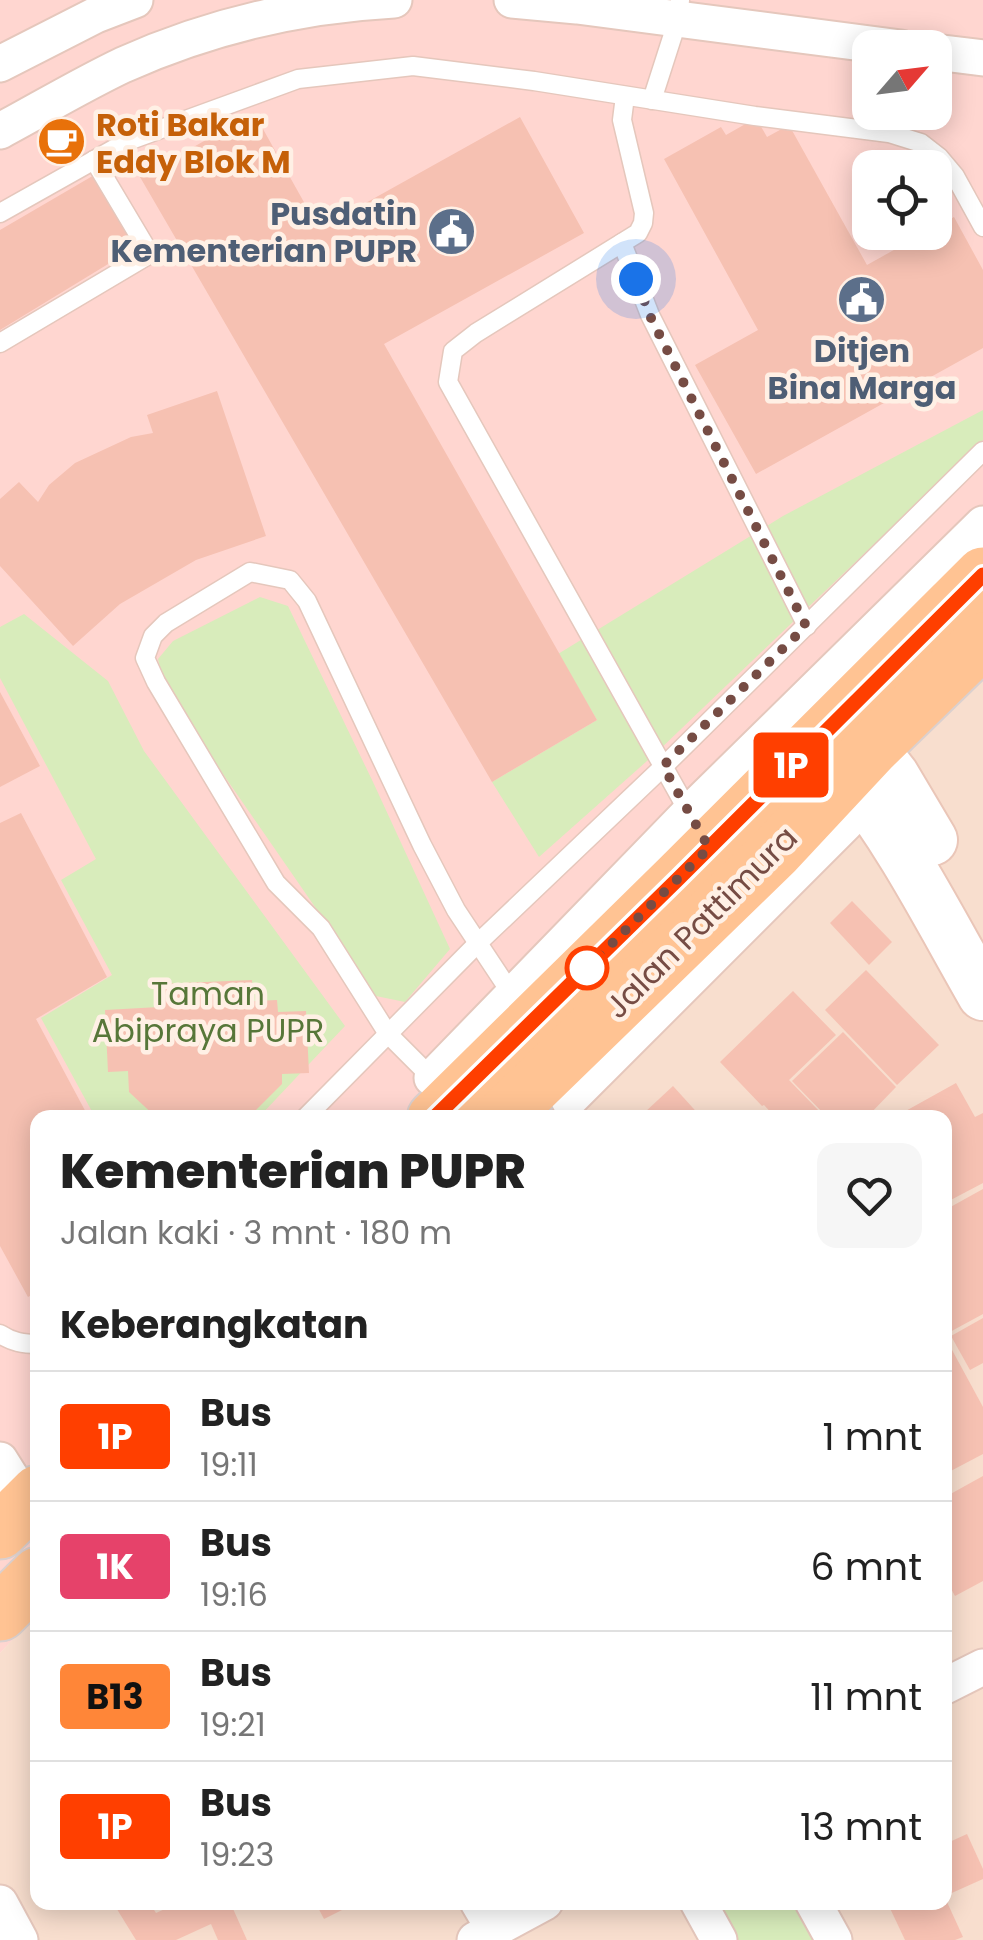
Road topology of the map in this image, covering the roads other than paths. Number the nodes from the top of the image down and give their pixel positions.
1 (136, 0) edge
2 (394, 0) edge
3 (512, 0) edge
4 (343, 1) edge
5 (679, 9) edge
6 (852, 39) edge
7 (952, 54) edge
8 (983, 58) edge
9 (0, 64) edge
10 (625, 96) junction
11 (652, 100) junction
12 (0, 131) edge
13 (94, 160) junction
14 (0, 213) edge
15 (983, 227) edge
16 (622, 243) junction
17 (0, 343) edge
18 (983, 452) edge
19 (983, 524) edge
20 (983, 574) edge
21 (806, 626) junction
22 (983, 640) edge
23 (660, 761) junction
24 (870, 775) junction
25 (699, 830) junction
26 (983, 927) edge
27 (478, 943) junction
28 (983, 995) edge
29 (524, 1008) junction
30 (388, 1034) junction
31 (564, 1098) edge
32 (456, 1103) edge
33 (313, 1110) edge
34 (0, 1334) edge
35 (30, 1344) edge
36 (30, 1584) edge
37 (0, 1613) edge
38 (983, 1667) edge
39 (952, 1682) edge
40 (0, 1903) edge
41 (523, 1910) edge
42 (702, 1910) edge
43 (817, 1910) edge
44 (482, 1924) edge
45 (20, 1940) edge
46 (719, 1940) edge
47 (834, 1940) edge

1 - 9 street
2 - 4 street
3 - 5 street
4 - 12 street
5 - 6 street
5 - 11 lane
7 - 8 street
10 - 11 lane
10 - 13 lane
10 - 16 lane
11 - 15 lane
13 - 14 lane
13 - 17 lane
16 - 21 lane
16 - 23 lane
18 - 21 lane
19 - 25 street, Jalan Pattimura
20 - 25 main road, Jalan Pattimura
21 - 23 lane
22 - 24 main road, Jalan Pattimura
23 - 25 lane
23 - 27 lane
24 - 26 street
24 - 28 street
24 - 31 main road, Jalan Pattimura
25 - 29 main road, Jalan Pattimura
27 - 29 lane
27 - 30 lane
27 - 30 lane
29 - 32 main road, Jalan Pattimura
30 - 32 lane
30 - 33 lane
31 - 32 main road, Jalan Pattimura
34 - 35 lane
36 - 37 main road
38 - 39 street
40 - 45 street
41 - 44 street
42 - 46 street
43 - 47 street

